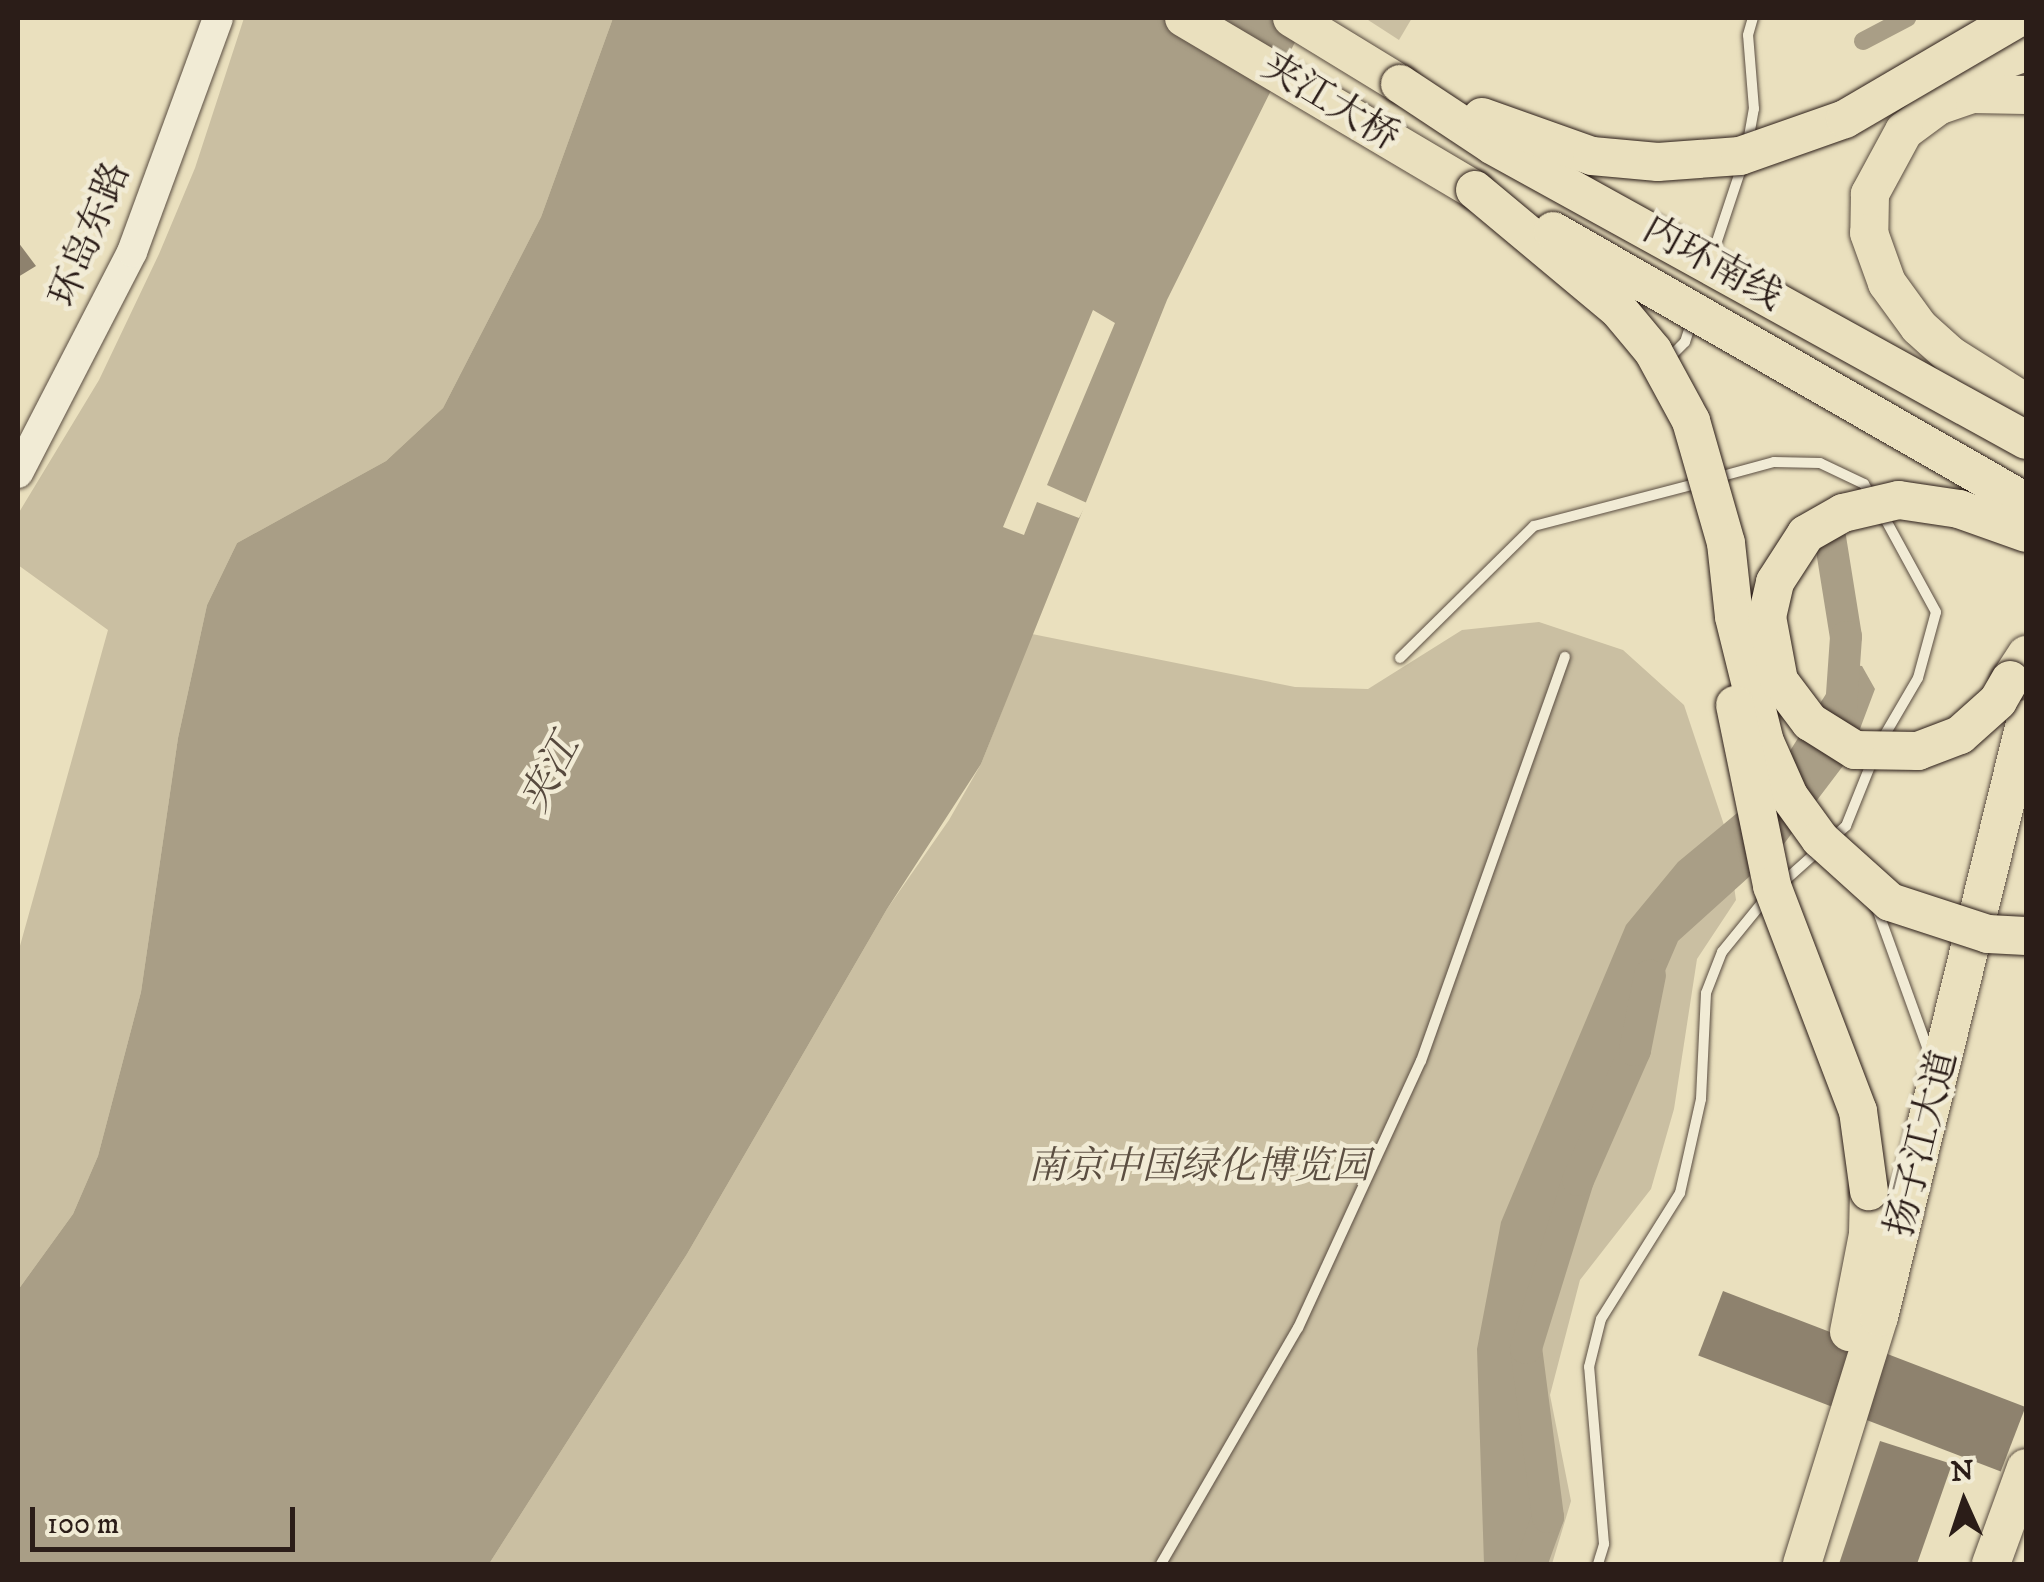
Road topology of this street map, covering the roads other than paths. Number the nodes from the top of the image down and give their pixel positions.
1 (218, 18) edge
2 (1184, 18) edge
3 (1292, 18) edge
4 (1753, 18) edge
5 (2018, 18) edge
6 (2026, 52) edge
7 (1400, 84) junction
8 (2026, 95) edge
9 (1845, 119) junction
10 (1476, 190) junction
11 (1707, 273) dead end
12 (1702, 290) dead end
13 (1663, 364) dead end
14 (2026, 402) edge
15 (2026, 440) edge
16 (18, 473) edge
17 (2026, 502) edge
18 (2026, 533) edge
19 (1734, 617) junction
20 (1564, 657) dead end
21 (1400, 658) dead end
22 (2018, 667) edge
23 (2026, 719) edge
24 (1846, 826) junction
25 (2026, 936) edge
26 (1937, 1086) junction
27 (2023, 1477) edge
28 (1828, 1482) junction
29 (1161, 1564) edge
30 (1598, 1564) edge
31 (1802, 1564) edge
32 (1992, 1564) edge

1 - 16 street, 环岛东路
2 - 10 highway, 夹江大桥
3 - 7 highway, 夹江大桥
4 - 11 lane
5 - 9 highway, bridge
6 - 9 highway, bridge
7 - 9 highway, bridge
7 - 15 highway, 内环南线, bridge
8 - 14 highway
10 - 17 highway, 内环南线, bridge
10 - 19 highway, bridge
12 - 13 lane
18 - 22 highway, bridge
19 - 25 highway, bridge
19 - 28 highway, bridge
20 - 29 lane
21 - 24 lane
23 - 26 highway, 扬子江大道
24 - 26 lane
24 - 30 lane
26 - 28 highway, 扬子江大道
27 - 32 highway
28 - 31 highway, 扬子江大道

